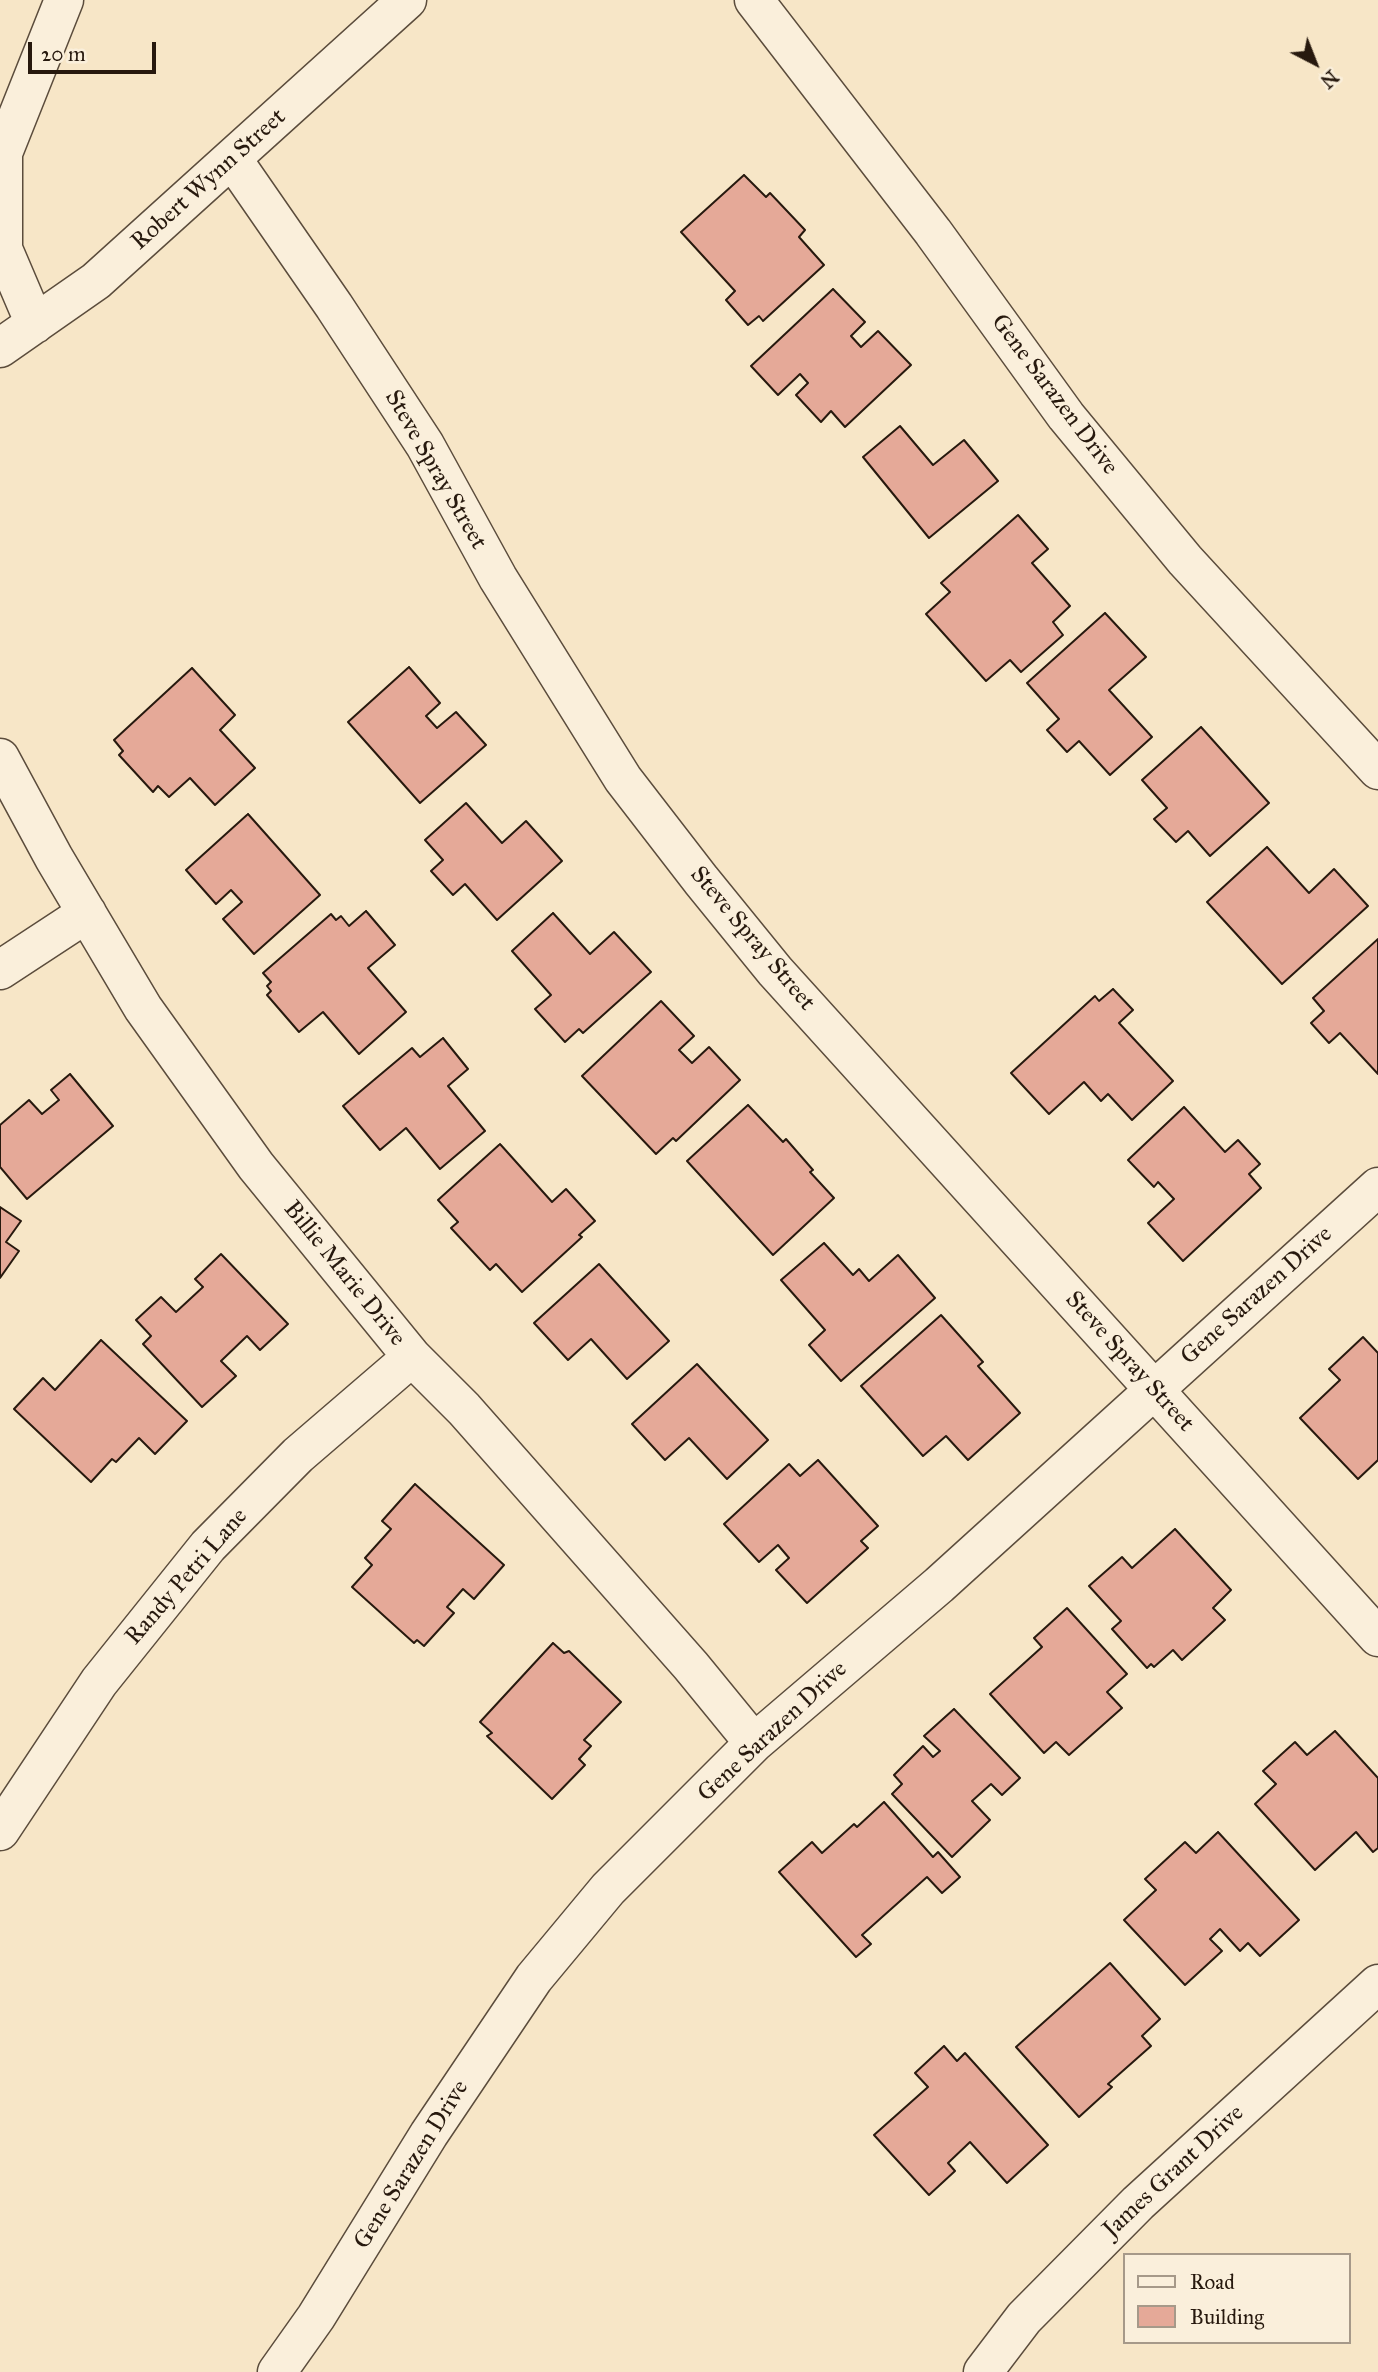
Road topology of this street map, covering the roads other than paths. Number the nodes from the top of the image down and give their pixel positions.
1 (64, 0) edge
2 (754, 0) edge
3 (402, 1) edge
4 (233, 160) junction
5 (35, 324) junction
6 (0, 348) edge
7 (0, 758) edge
8 (1378, 770) edge
9 (87, 913) junction
10 (0, 970) edge
11 (1378, 1187) edge
12 (412, 1357) junction
13 (1153, 1389) junction
14 (1378, 1637) edge
15 (754, 1743) junction
16 (0, 1831) edge
17 (1378, 1984) edge
18 (277, 2372) edge
19 (984, 2372) edge

1 - 5 street
2 - 8 street, Gene Sarazen Drive
3 - 4 street, Robert Wynn Street
4 - 5 street, Robert Wynn Street
4 - 13 street, Steve Spray Street
5 - 6 street, Robert Wynn Street
7 - 9 street, Billie Marie Drive
9 - 10 street
9 - 12 street, Billie Marie Drive
11 - 13 street, Gene Sarazen Drive
12 - 15 street, Billie Marie Drive
12 - 16 street, Randy Petri Lane
13 - 14 street, Steve Spray Street
13 - 15 street, Gene Sarazen Drive
15 - 18 street, Gene Sarazen Drive
17 - 19 street, James Grant Drive

